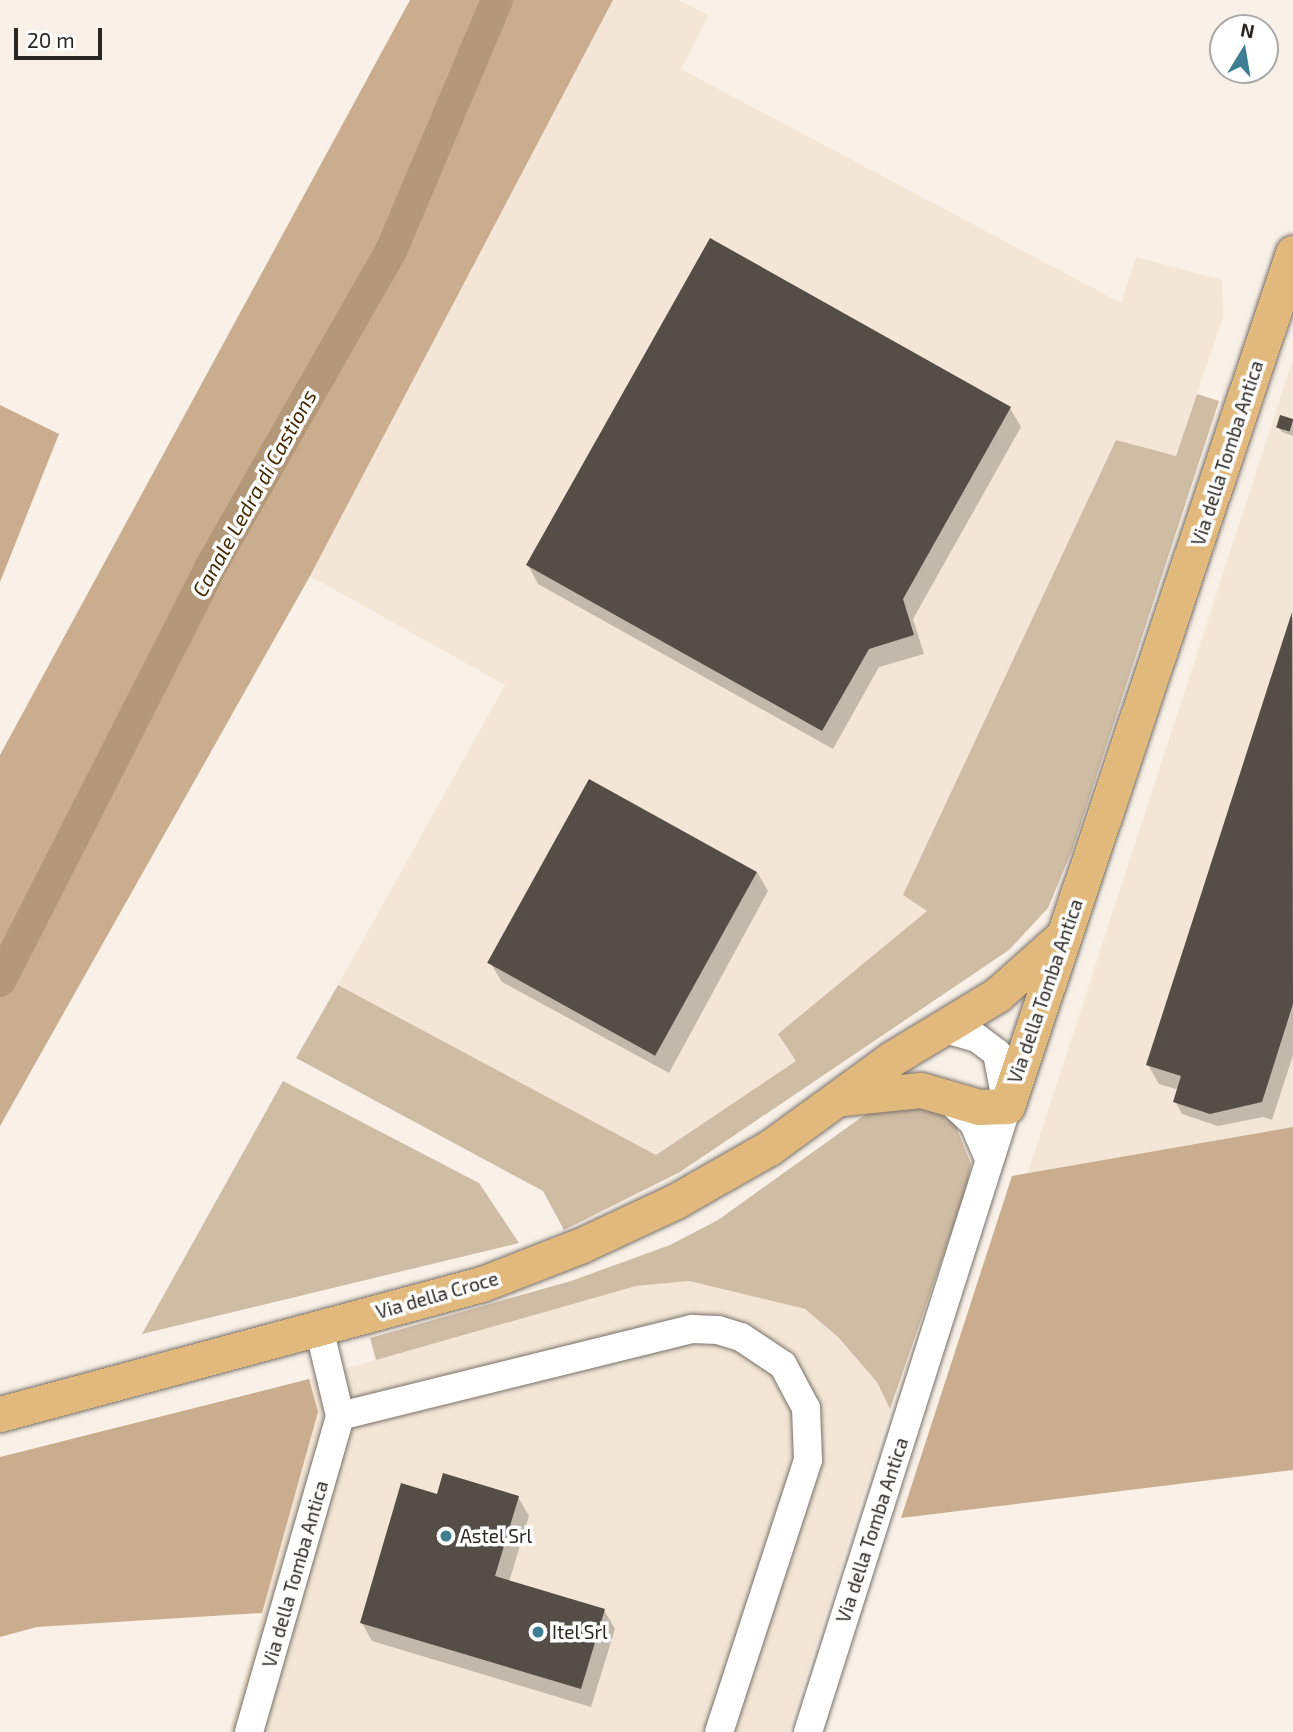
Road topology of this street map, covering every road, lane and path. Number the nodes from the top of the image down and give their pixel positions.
1 (1293, 253) edge
2 (1063, 936) junction
3 (946, 1029) junction
4 (843, 1098) junction
5 (947, 1099) junction
6 (1007, 1106) junction
7 (989, 1159) junction
8 (319, 1328) junction
9 (0, 1414) edge
10 (340, 1416) junction
11 (250, 1732) edge
12 (719, 1732) edge
13 (808, 1732) edge

1 - 2 main road, Via della Tomba Antica
2 - 3 main road, Via della Croce
2 - 6 main road, Via della Tomba Antica
3 - 4 main road, Via della Croce
3 - 6 street
4 - 5 main road, Via della Croce
4 - 8 main road, Via della Croce
5 - 6 main road, Via della Croce
5 - 7 street, Via della Croce
6 - 7 street, Via della Tomba Antica
7 - 13 street, Via della Tomba Antica
8 - 9 main road, Via della Croce
8 - 10 street, Via della Tomba Antica
10 - 11 street, Via della Tomba Antica
10 - 12 street

